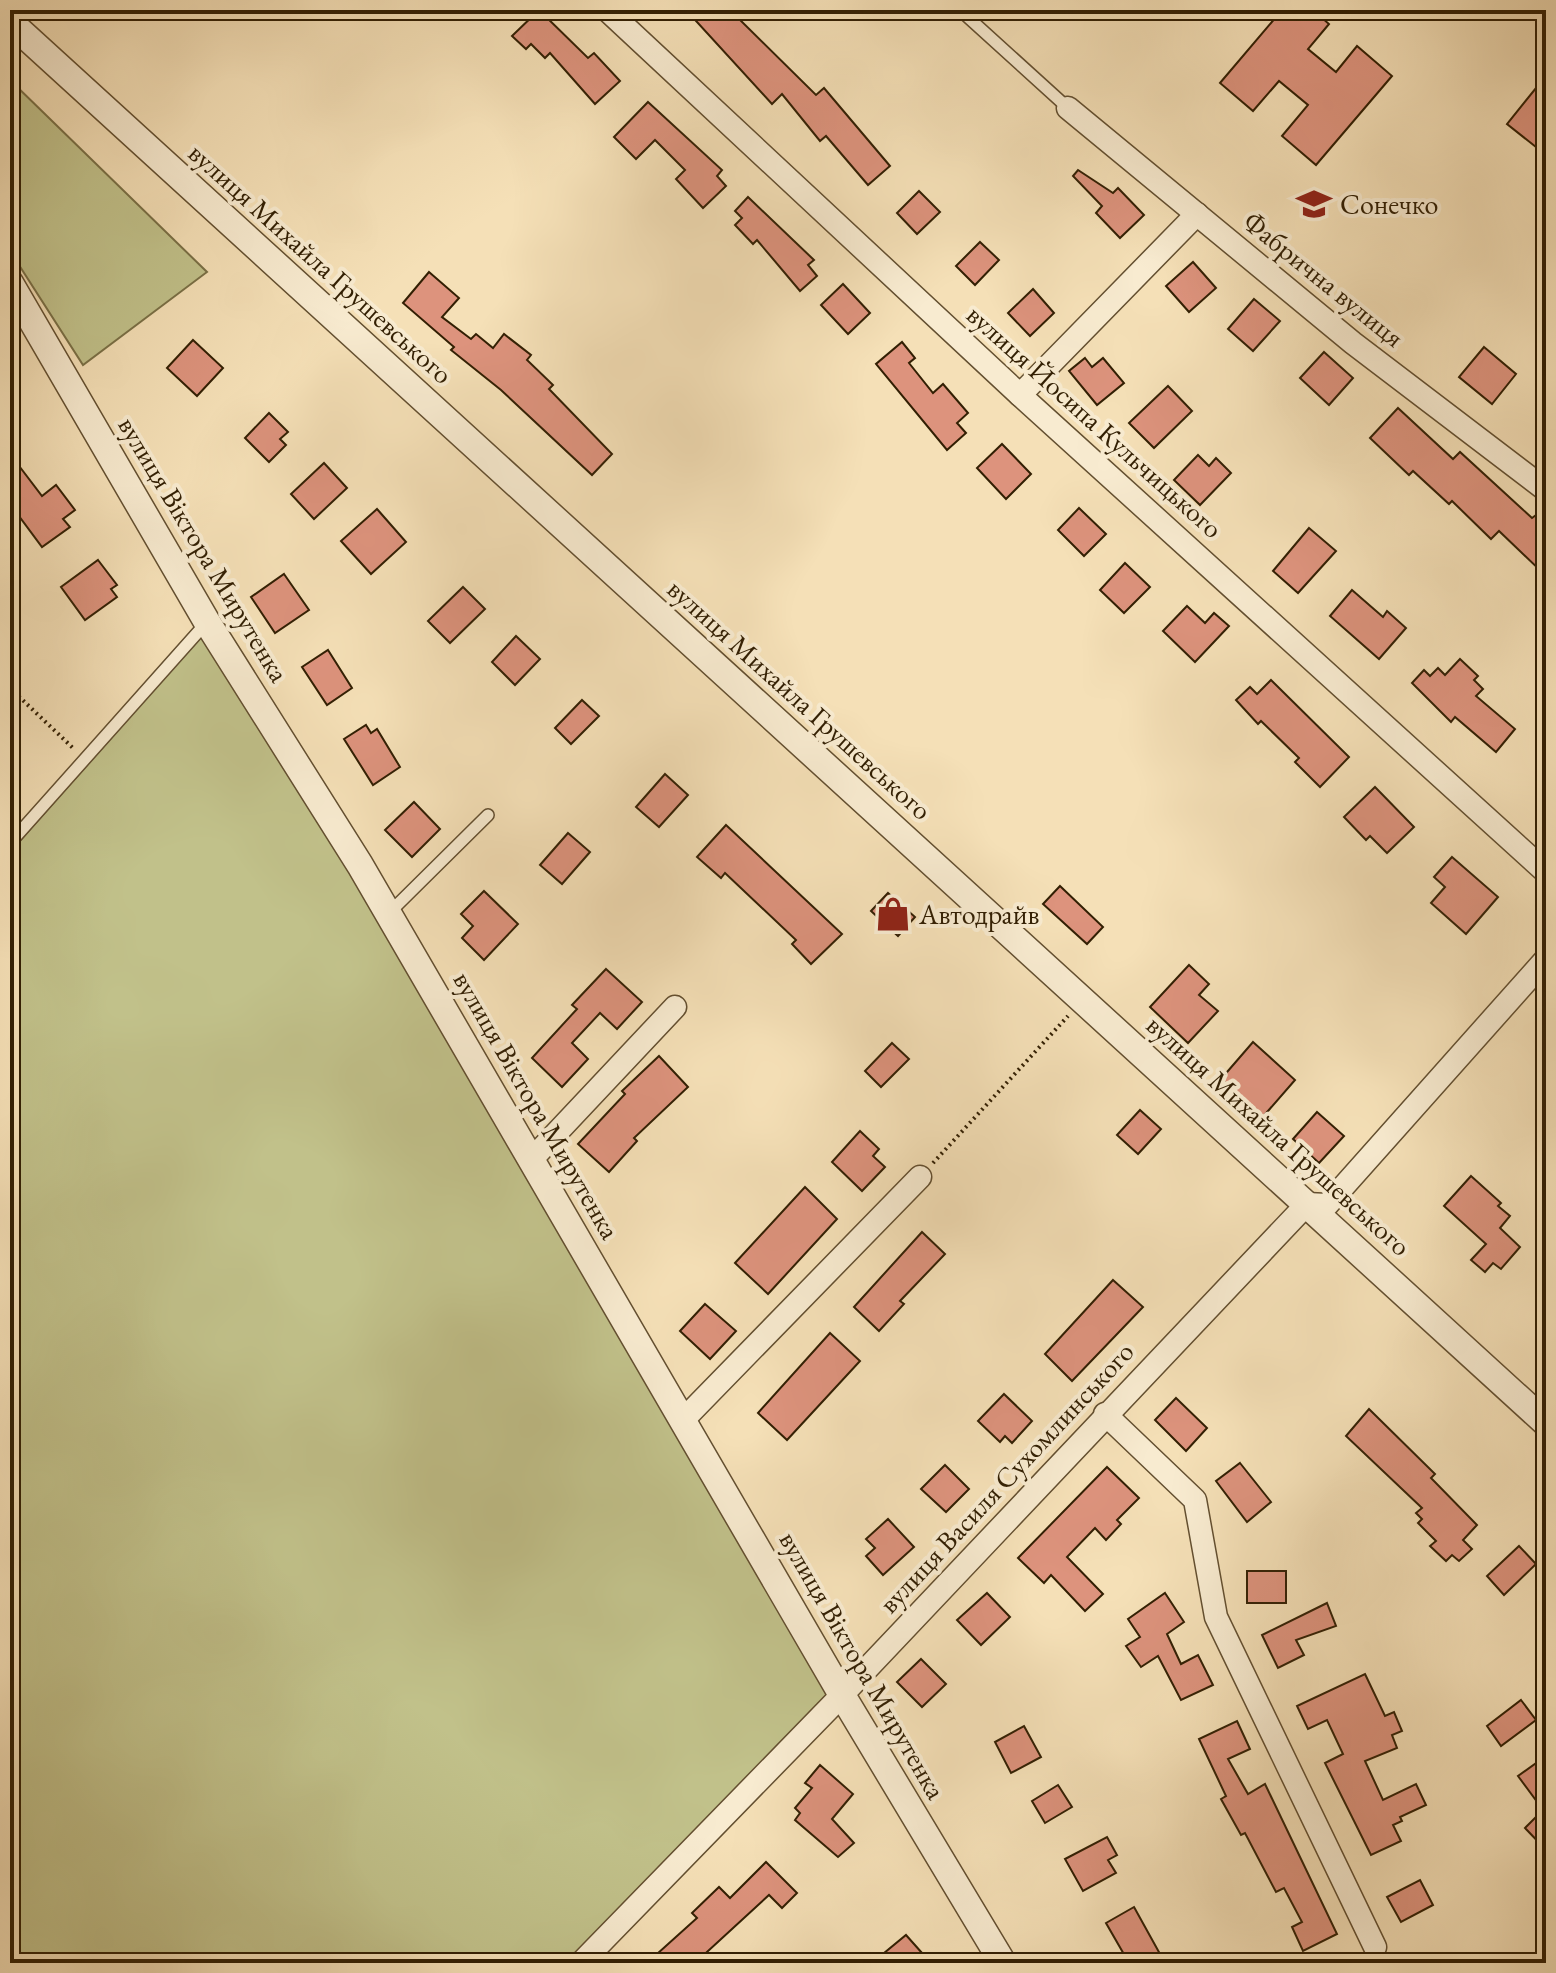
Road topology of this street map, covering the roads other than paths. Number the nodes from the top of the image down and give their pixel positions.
1 (607, 10) edge
2 (963, 11) edge
3 (10, 22) edge
4 (1068, 108) joint
5 (1197, 214) junction
6 (10, 283) edge
7 (1020, 395) junction
8 (1546, 490) edge
9 (207, 622) junction
10 (488, 815) dead end
11 (10, 843) edge
12 (1546, 872) edge
13 (388, 914) junction
14 (1546, 959) edge
15 (675, 1007) dead end
16 (532, 1159) junction
17 (920, 1177) road end
18 (1307, 1204) junction
19 (1105, 1414) junction
20 (684, 1419) junction
21 (1546, 1423) edge
22 (842, 1695) junction
23 (1375, 1947) dead end
24 (581, 1963) edge
25 (1003, 1963) edge

1 - 7 street, вулиця Йосипа Кульчицького
2 - 4 lane
3 - 18 street, вулиця Михайла Грушевського
4 - 5 street, Фабрична вулиця
5 - 7 street
5 - 8 street, Фабрична вулиця
6 - 9 street, вулиця Віктора Мирутенка
7 - 12 street, вулиця Йосипа Кульчицького
9 - 11 lane
9 - 13 street, вулиця Віктора Мирутенка
10 - 13 lane
13 - 16 street, вулиця Віктора Мирутенка
14 - 18 street
15 - 16 street
16 - 20 street, вулиця Віктора Мирутенка
17 - 20 street
18 - 19 street, вулиця Василя Сухомлинського
18 - 21 street, вулиця Михайла Грушевського
19 - 22 street, вулиця Василя Сухомлинського
19 - 23 street
20 - 22 street, вулиця Віктора Мирутенка
22 - 24 street, вулиця Василя Сухомлинського
22 - 25 street, вулиця Віктора Мирутенка

